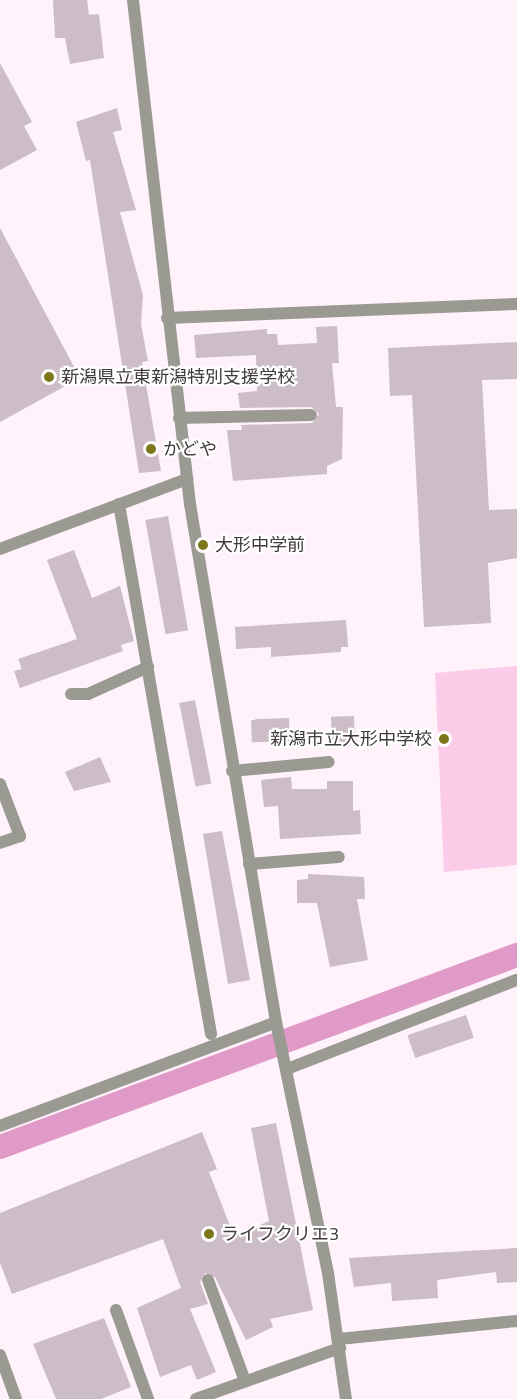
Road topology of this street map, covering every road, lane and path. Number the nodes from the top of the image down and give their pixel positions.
1 (133, 0) edge
2 (517, 304) edge
3 (167, 318) junction
4 (311, 415) dead end
5 (179, 418) junction
6 (187, 479) junction
7 (119, 504) junction
8 (0, 549) edge
9 (148, 667) junction
10 (71, 694) dead end
11 (329, 762) dead end
12 (232, 771) junction
13 (0, 784) edge
14 (0, 843) edge
15 (339, 857) dead end
16 (249, 864) junction
17 (517, 980) edge
18 (278, 1026) junction
19 (211, 1034) dead end
20 (287, 1063) junction
21 (0, 1126) edge
22 (208, 1280) dead end
23 (116, 1310) dead end
24 (517, 1321) edge
25 (340, 1344) junction
26 (0, 1355) edge
27 (245, 1381) junction
28 (16, 1399) edge
29 (148, 1399) edge
30 (196, 1399) edge
31 (346, 1399) edge

1 - 3 street
2 - 3 street
3 - 5 street
4 - 5 street
5 - 6 street
6 - 7 street
6 - 12 street
7 - 8 street
7 - 9 street
9 - 10 street
9 - 19 street
11 - 12 street
12 - 16 street
13 - 14 street
15 - 16 street
16 - 18 street
17 - 20 street
18 - 20 street
18 - 21 street
20 - 25 street
22 - 27 street
23 - 29 street
24 - 25 street
25 - 27 street
25 - 31 street
26 - 28 street
27 - 30 street

